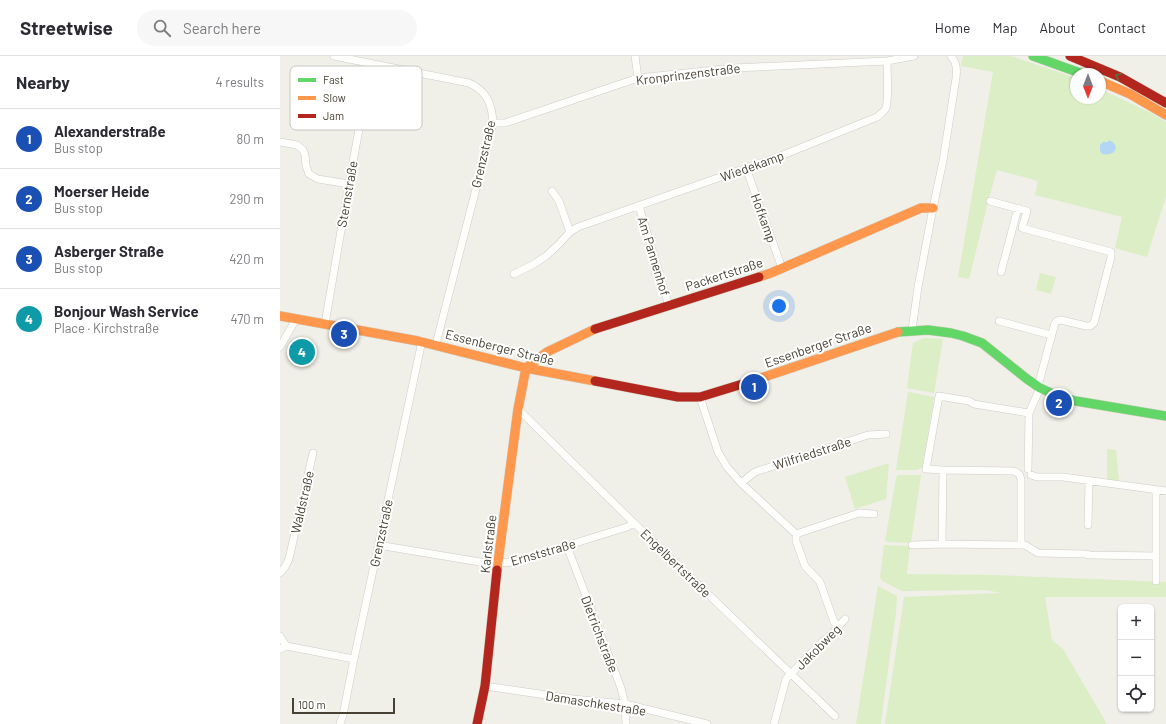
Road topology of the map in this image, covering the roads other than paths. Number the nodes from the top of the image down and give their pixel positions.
1 (334, 56) edge
2 (635, 56) edge
3 (914, 56) edge
4 (951, 56) edge
5 (1033, 56) edge
6 (1070, 56) edge
7 (887, 61) junction
8 (371, 64) joint
9 (382, 66) edge
10 (1070, 69) edge
11 (422, 73) edge
12 (638, 78) junction
13 (1106, 84) edge
14 (1166, 102) edge
15 (1166, 116) edge
16 (493, 123) junction
17 (359, 130) edge
18 (280, 142) edge
19 (746, 168) junction
20 (349, 184) junction
21 (552, 191) dead end
22 (990, 201) dead end
23 (639, 206) junction
24 (933, 208) junction
25 (1018, 208) junction
26 (1013, 225) junction
27 (1022, 228) junction
28 (570, 232) junction
29 (782, 268) junction
30 (1001, 272) dead end
31 (514, 274) dead end
32 (669, 306) junction
33 (280, 316) edge
34 (296, 319) junction
35 (999, 321) dead end
36 (325, 324) junction
37 (912, 330) junction
38 (1051, 335) junction
39 (420, 341) junction
40 (436, 344) junction
41 (280, 347) edge
42 (526, 368) junction
43 (1039, 387) junction
44 (700, 397) junction
45 (518, 409) junction
46 (1029, 413) junction
47 (1166, 416) edge
48 (886, 434) dead end
49 (313, 453) dead end
50 (943, 470) junction
51 (1030, 472) junction
52 (1020, 476) junction
53 (1089, 481) junction
54 (741, 482) junction
55 (1156, 490) junction
56 (1166, 491) edge
57 (874, 514) dead end
58 (634, 523) junction
59 (1088, 525) dead end
60 (796, 534) junction
61 (912, 544) dead end
62 (942, 544) junction
63 (378, 545) junction
64 (1020, 545) junction
65 (567, 546) junction
66 (1156, 556) junction
67 (498, 563) junction
68 (280, 573) edge
69 (1156, 581) dead end
70 (845, 619) dead end
71 (839, 626) junction
72 (280, 636) edge
73 (283, 647) edge
74 (354, 659) junction
75 (790, 674) junction
76 (485, 686) junction
77 (625, 704) junction
78 (835, 716) dead end
79 (340, 724) edge
80 (477, 724) edge
81 (626, 724) edge
82 (707, 724) edge
83 (774, 724) edge

1 - 8 street, Grenzstraße
2 - 12 street
3 - 7 street, Kronprinzenstraße
4 - 24 street
5 - 10 main road
14 -> 6 main road
7 - 12 street, Kronprinzenstraße
7 - 19 street, Wiedekamp
8 - 9 street, Grenzstraße
11 - 16 street, Grenzstraße
12 - 16 street, Kronprinzenstraße
13 - 15 main road
16 - 40 street, Grenzstraße
17 - 20 street, Sternstraße
18 - 20 street
19 - 23 street, Wiedekamp
19 - 29 street, Hofkamp
20 - 36 street, Sternstraße
21 - 28 street
22 - 25 street
23 - 28 street, Wiedekamp
23 - 32 street, Am Pannenhof
24 - 29 main road, Packertstraße
24 - 37 street
25 - 26 street
25 - 27 street
26 - 27 street
26 - 30 street
27 - 38 street
28 - 31 street, Wiedekamp
29 - 32 main road, Packertstraße
32 - 42 main road, Packertstraße
33 - 34 main road, Essenberger Straße
34 - 36 main road, Essenberger Straße
34 - 41 street
35 - 38 street
36 - 39 main road, Essenberger Straße
37 - 43 main road, Essenberger Straße
37 - 44 main road, Essenberger Straße
38 - 43 street
39 - 40 main road, Essenberger Straße
39 - 63 street, Grenzstraße
40 - 42 main road, Essenberger Straße
42 - 44 main road, Essenberger Straße
42 - 45 main road, Karlstraße
43 - 46 street
43 - 47 main road, Essenberger Straße
44 - 54 street
45 - 58 street, Engelbertstraße
45 - 67 main road, Karlstraße
46 - 50 street
46 - 51 street
48 - 54 street, Wilfriedstraße
49 - 68 street, Waldstraße
50 - 52 street
50 - 62 street
51 - 52 street
51 - 53 street
52 - 64 street
53 - 55 street
53 - 59 street
54 - 60 street
55 - 56 street
55 - 66 street
57 - 60 street
58 - 65 street, Ernststraße
58 - 75 street, Engelbertstraße
60 - 71 street
61 - 62 street
62 - 64 street
63 - 67 street, Ernststraße
63 - 74 street, Grenzstraße
64 - 66 street
65 - 67 street, Ernststraße
65 - 77 street, Dietrichstraße
66 - 69 street
67 - 76 main road, Karlstraße
70 - 71 street, Jakobweg
71 - 75 street, Jakobweg
72 - 73 street
73 - 74 street
74 - 79 street, Grenzstraße
75 - 78 street, Engelbertstraße
75 - 83 street
76 - 77 street, Damaschkestraße
76 - 80 main road, Karlstraße
77 - 81 street, Dietrichstraße
77 - 82 street, Damaschkestraße

